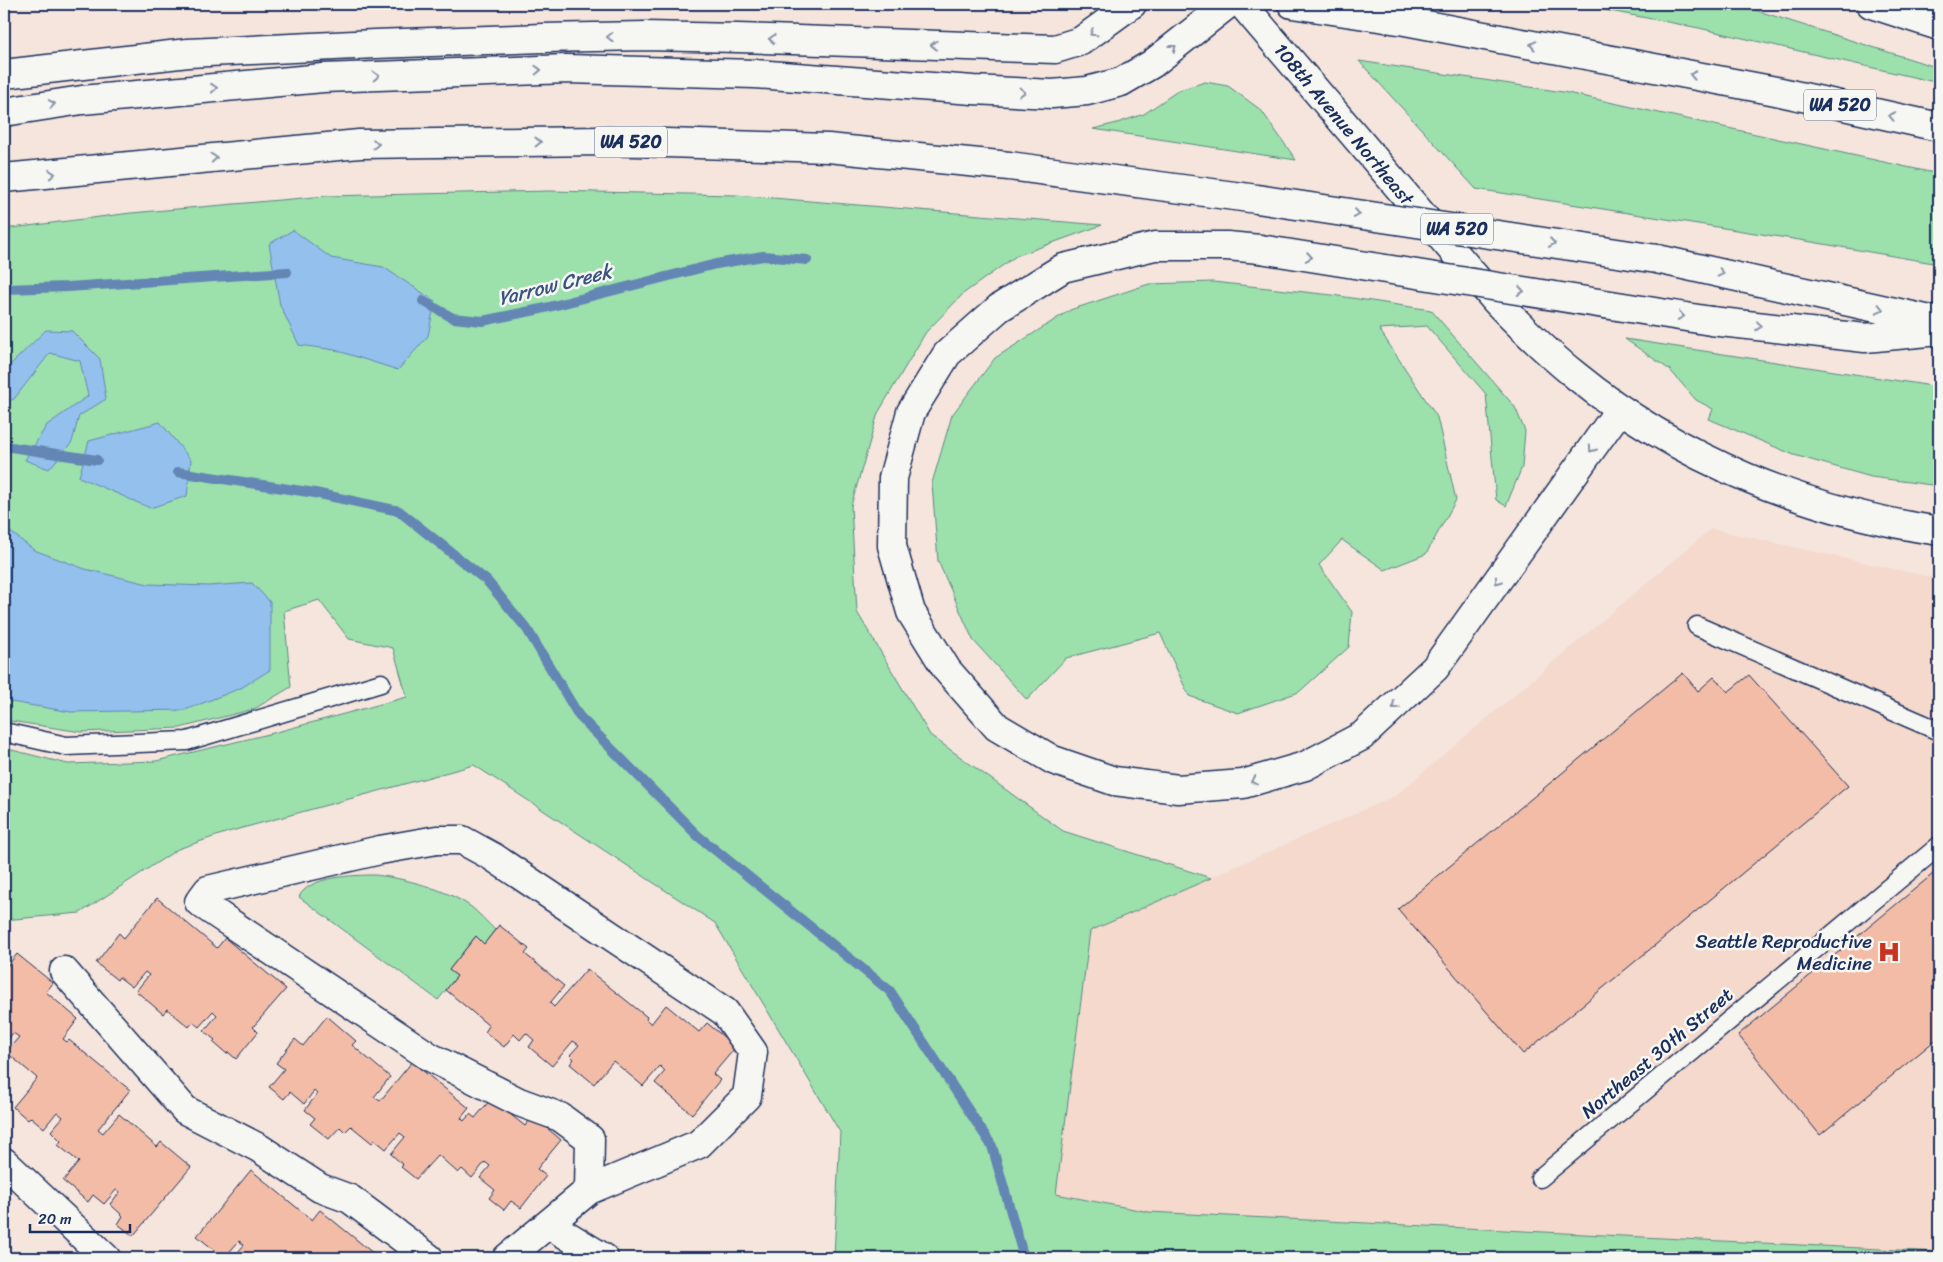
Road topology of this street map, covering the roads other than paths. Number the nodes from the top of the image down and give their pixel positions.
1 (1132, 4) edge
2 (1228, 4) edge
3 (1242, 4) edge
4 (1292, 4) edge
5 (1871, 4) edge
6 (1939, 26) edge
7 (4, 74) edge
8 (4, 112) edge
9 (1939, 127) edge
10 (4, 178) edge
11 (1939, 322) edge
12 (1939, 331) edge
13 (1620, 409) junction
14 (1939, 531) edge
15 (1697, 626) dead end
16 (380, 683) dead end
17 (1939, 731) edge
18 (4, 732) edge
19 (1939, 846) edge
20 (64, 971) dead end
21 (4, 1162) edge
22 (1540, 1178) dead end
23 (589, 1190) junction
24 (550, 1225) junction
25 (106, 1258) edge
26 (429, 1258) edge
27 (507, 1258) edge
28 (604, 1258) edge

1 -> 7 main road
8 -> 2 main road
3 - 13 main road, 108th Avenue Northeast
9 -> 4 main road, WA 520
5 - 6 main road
10 -> 11 main road, WA 520, bridge
13 -> 12 main road, bridge
13 - 14 main road, 108th Avenue Northeast
15 - 17 lane
16 - 18 lane
19 - 22 lane, Northeast 30th Street
20 - 26 main road
21 - 25 main road
23 - 23 main road
23 - 24 main road
24 - 27 main road
24 - 28 main road

